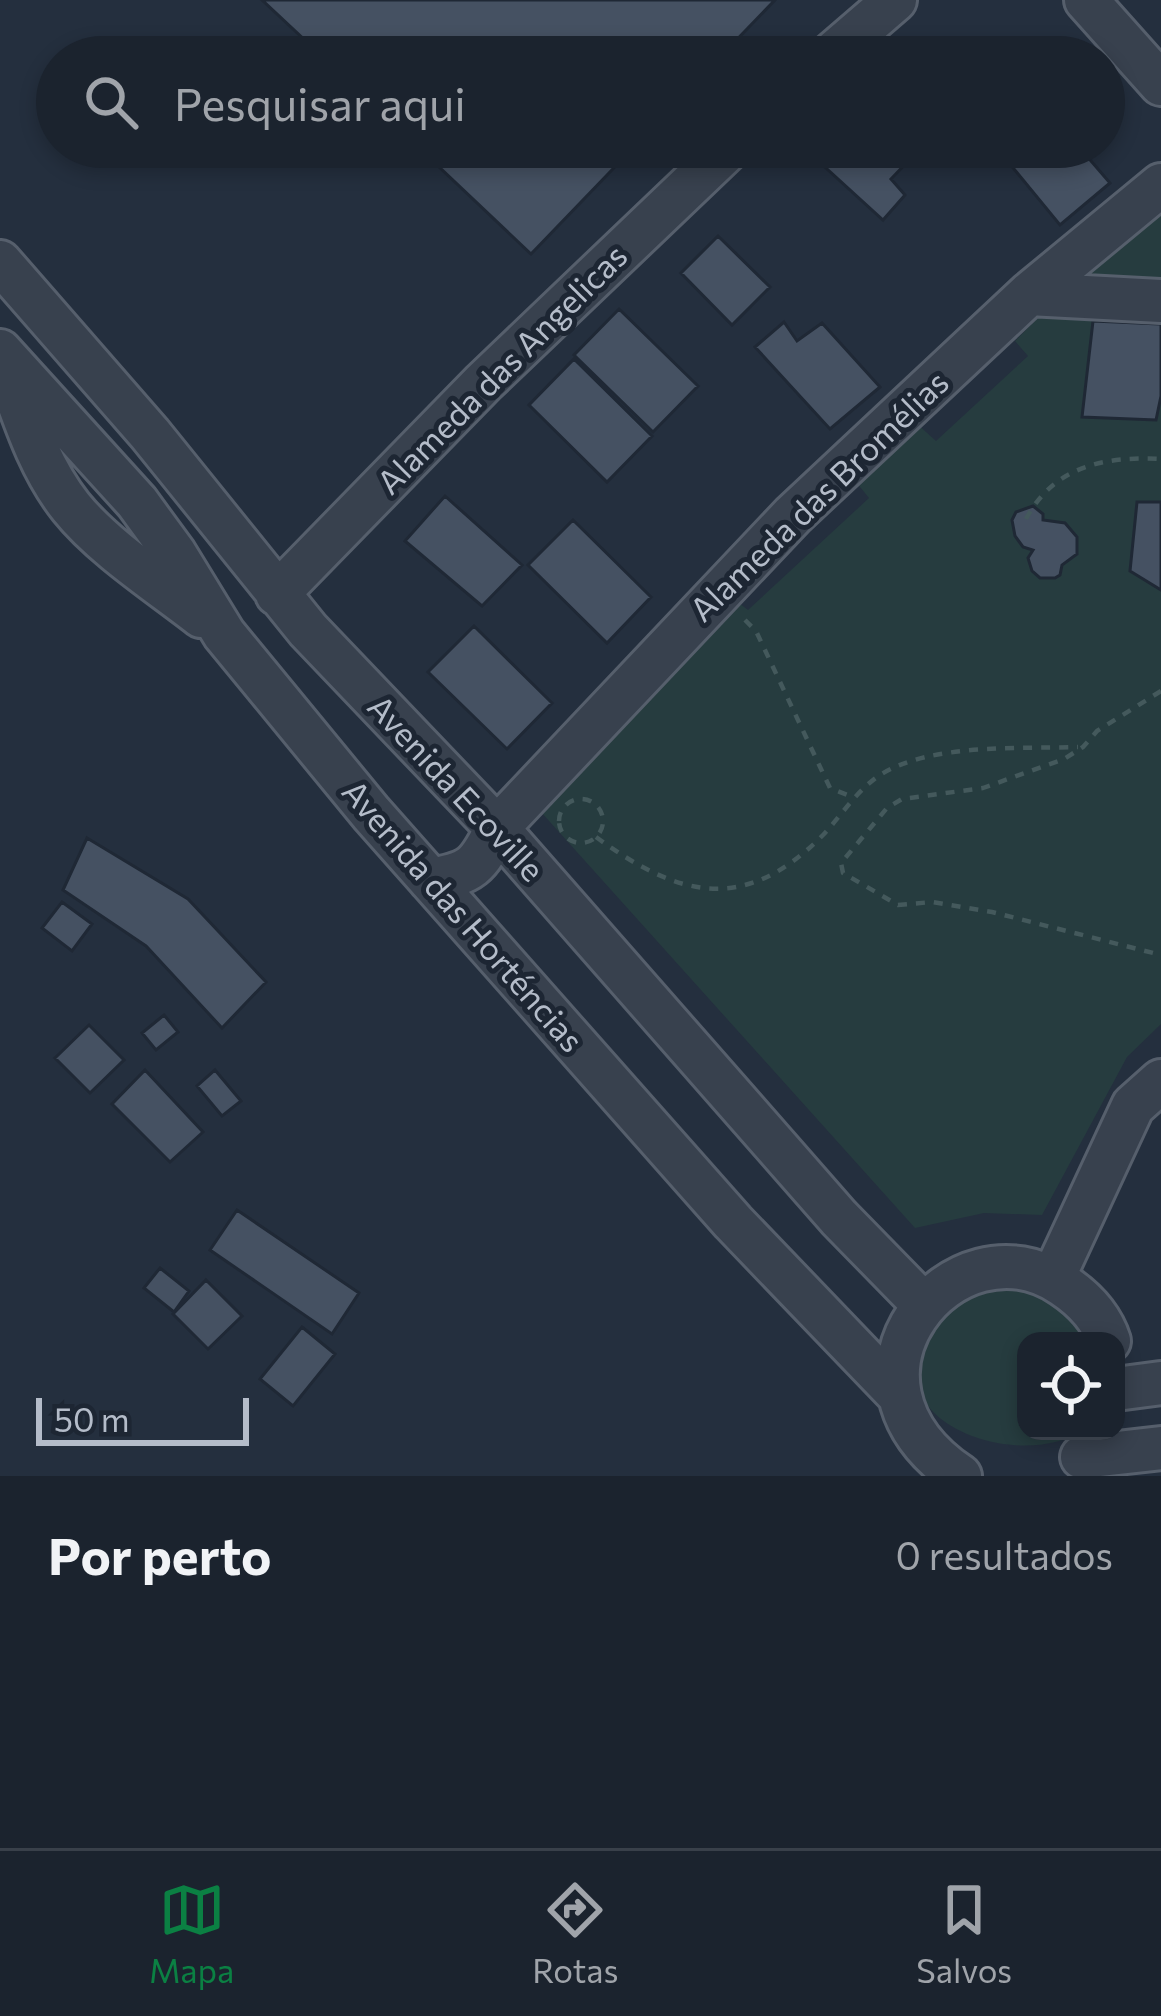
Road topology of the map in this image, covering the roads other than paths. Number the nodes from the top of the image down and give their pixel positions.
1 (895, 0) edge
2 (1086, 0) edge
3 (853, 36) edge
4 (1118, 36) edge
5 (1125, 44) edge
6 (1161, 84) edge
7 (708, 168) edge
8 (1161, 185) edge
9 (0, 262) edge
10 (1029, 294) junction
11 (1161, 301) edge
12 (0, 351) edge
13 (98, 374) junction
14 (57, 414) junction
15 (277, 594) junction
16 (308, 630) junction
17 (233, 645) junction
18 (497, 828) junction
19 (430, 880) junction
20 (1161, 1081) edge
21 (1053, 1278) junction
22 (924, 1305) junction
23 (1106, 1332) edge
24 (1161, 1383) edge
25 (1125, 1388) edge
26 (898, 1394) junction
27 (1161, 1448) edge
28 (1080, 1455) edge
29 (961, 1476) edge

1 - 3 street
2 - 4 street
5 - 6 street
7 - 15 street, Alameda das Angelicas
8 - 10 street, Alameda das Bromélias
9 - 13 street, Avenida Ecoville
10 - 11 street
10 - 18 street, Alameda das Bromélias
12 - 14 street, Avenida das Horténcias
12 - 17 street
13 - 14 street
13 - 15 street, Avenida Ecoville
14 - 17 street, Avenida das Horténcias
15 - 16 street, Avenida Ecoville
16 - 17 street
16 - 18 street, Avenida Ecoville
17 - 19 street, Avenida das Horténcias
18 - 19 street, Alameda das Bromélias
18 - 22 street, Avenida Ecoville
19 - 26 street, Avenida das Horténcias
20 - 21 street
21 - 22 street
21 - 23 street
22 - 26 street
24 - 25 street
26 - 29 street, Avenida das Horténcias
27 - 28 street

